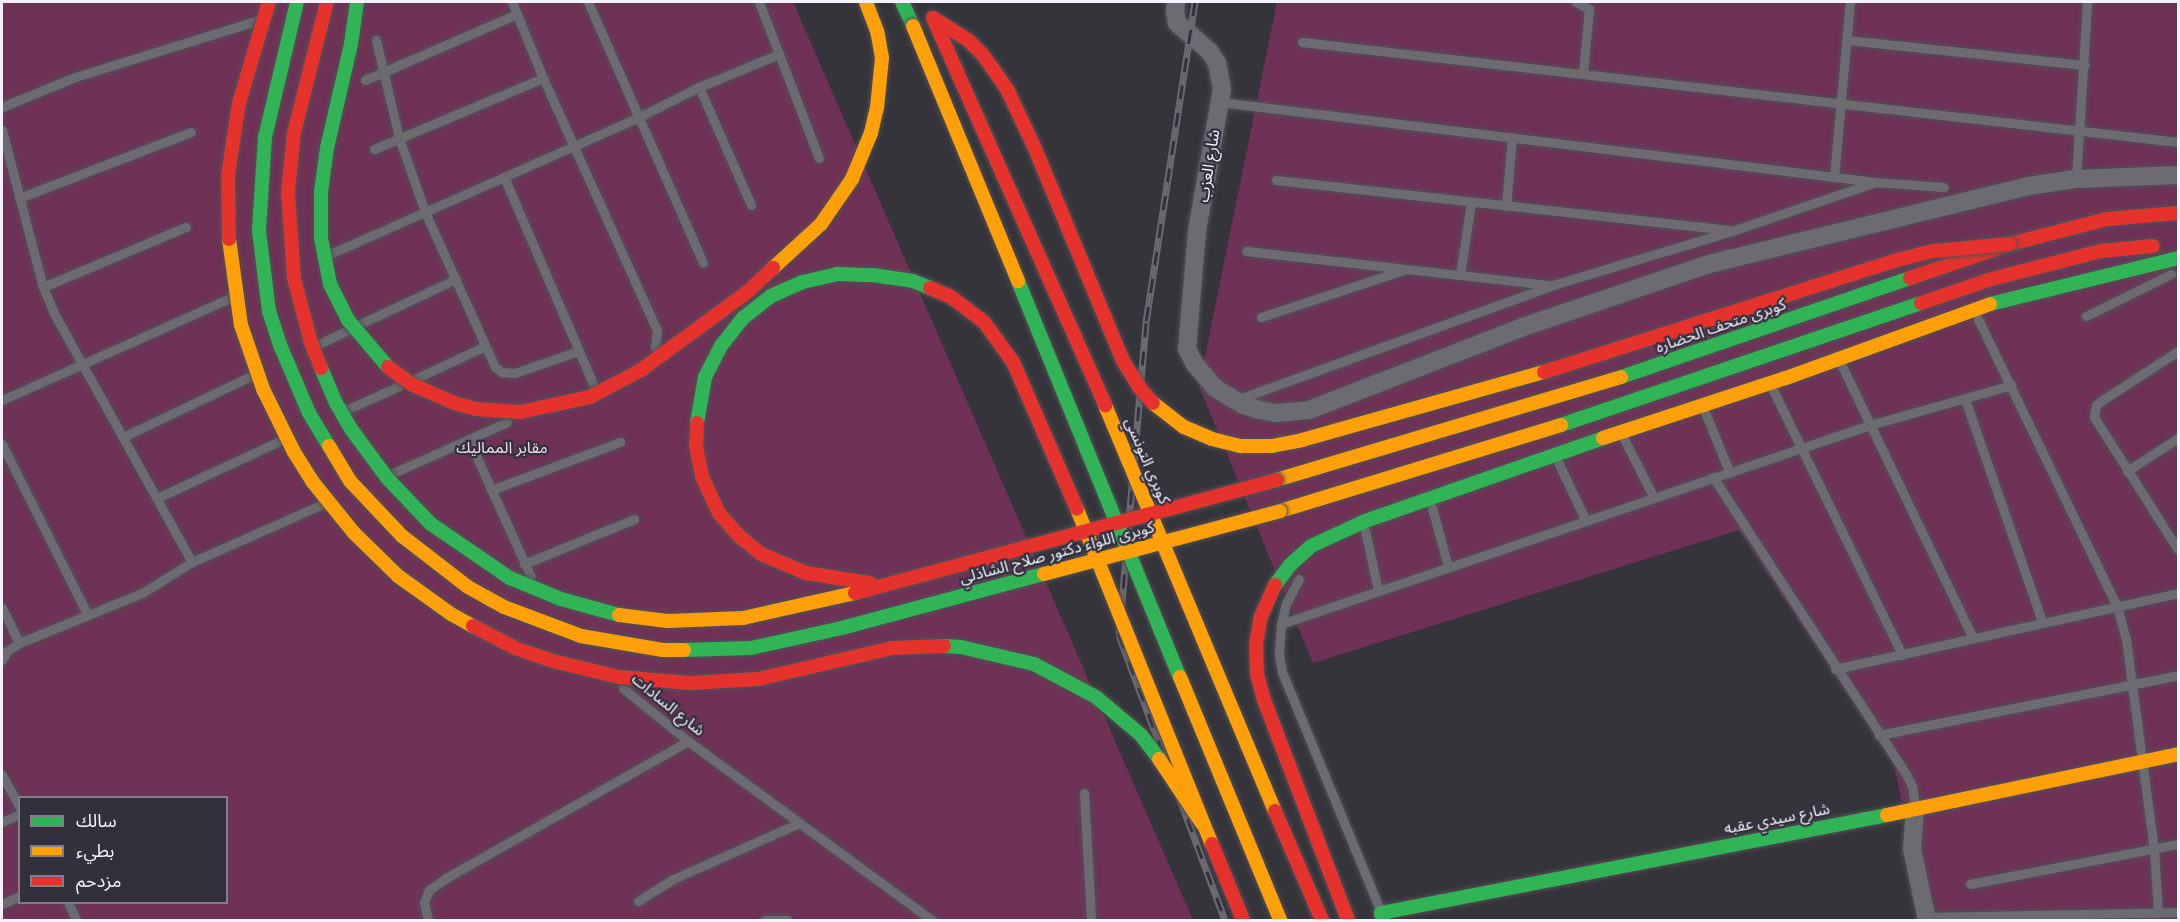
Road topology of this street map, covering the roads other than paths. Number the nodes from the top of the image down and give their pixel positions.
1 (269, 2) edge
2 (327, 2) edge
3 (357, 2) edge
4 (512, 2) edge
5 (588, 2) edge
6 (759, 2) edge
7 (866, 2) edge
8 (902, 2) edge
9 (927, 2) edge
10 (1176, 2) edge
11 (1576, 2) edge
12 (1850, 2) edge
13 (2087, 2) edge
14 (302, 3) edge
15 (285, 12) dead end
16 (517, 14) junction
17 (274, 15) dead end
18 (933, 18) junction
19 (376, 40) dead end
20 (1847, 40) junction
21 (1302, 42) dead end
22 (779, 54) junction
23 (2085, 65) junction
24 (382, 72) junction
25 (1583, 74) junction
26 (543, 78) junction
27 (365, 80) dead end
28 (699, 87) junction
29 (1220, 102) junction
30 (1840, 105) junction
31 (2, 107) edge
32 (639, 117) junction
33 (2, 130) edge
34 (2080, 131) junction
35 (191, 132) dead end
36 (1512, 137) junction
37 (399, 138) junction
38 (2178, 142) edge
39 (573, 146) junction
40 (374, 149) dead end
41 (819, 158) dead end
42 (2178, 175) edge
43 (504, 177) junction
44 (1834, 177) junction
45 (2076, 179) junction
46 (1276, 180) dead end
47 (1875, 182) junction
48 (1944, 187) dead end
49 (19, 198) junction
50 (1471, 201) junction
51 (751, 205) dead end
52 (1506, 206) junction
53 (425, 212) junction
54 (2178, 213) edge
55 (186, 227) dead end
56 (1732, 231) junction
57 (2010, 244) junction
58 (2178, 246) edge
59 (1246, 251) dead end
60 (2178, 258) edge
61 (318, 259) dead end
62 (703, 263) dead end
63 (307, 264) dead end
64 (1409, 268) junction
65 (2178, 269) edge
66 (286, 273) dead end
67 (1460, 275) junction
68 (275, 278) dead end
69 (456, 279) junction
70 (1553, 285) junction
71 (43, 287) junction
72 (254, 288) dead end
73 (243, 292) dead end
74 (2000, 313) dead end
75 (1261, 316) dead end
76 (1989, 316) dead end
77 (2086, 316) dead end
78 (1978, 319) junction
79 (485, 346) junction
80 (305, 350) dead end
81 (579, 351) junction
82 (2178, 351) edge
83 (294, 356) dead end
84 (82, 364) junction
85 (273, 366) dead end
86 (1842, 366) junction
87 (262, 371) dead end
88 (593, 384) junction
89 (2011, 385) junction
90 (1773, 390) junction
91 (1965, 399) junction
92 (2, 400) edge
93 (1235, 401) junction
94 (1705, 412) junction
95 (1870, 425) junction
96 (305, 429) dead end
97 (295, 434) dead end
98 (123, 437) junction
99 (2178, 438) edge
100 (469, 440) junction
101 (1624, 440) junction
102 (620, 442) dead end
103 (2, 444) edge
104 (1803, 448) junction
105 (1558, 462) junction
106 (1729, 471) junction
107 (2127, 471) junction
108 (1713, 477) junction
109 (1276, 480) joint
110 (491, 490) junction
111 (352, 492) dead end
112 (341, 496) dead end
113 (1653, 496) junction
114 (157, 498) junction
115 (1432, 508) junction
116 (634, 519) dead end
117 (1585, 519) junction
118 (1365, 530) junction
119 (2178, 550) edge
120 (1323, 553) dead end
121 (192, 562) junction
122 (524, 564) junction
123 (1448, 566) junction
124 (1303, 573) dead end
125 (886, 586) junction
126 (1378, 590) junction
127 (2178, 593) edge
128 (546, 602) dead end
129 (2117, 606) junction
130 (2, 608) edge
131 (552, 611) dead end
132 (87, 614) junction
133 (2042, 621) junction
134 (1281, 624) junction
135 (1972, 638) junction
136 (19, 642) junction
137 (577, 645) dead end
138 (4, 652) edge
139 (1902, 655) junction
140 (590, 659) dead end
141 (2, 660) edge
142 (1835, 669) junction
143 (2178, 675) edge
144 (2132, 685) junction
145 (1879, 735) junction
146 (688, 741) junction
147 (2178, 754) edge
148 (2142, 762) junction
149 (2, 775) edge
150 (1084, 793) dead end
151 (18, 804) edge
152 (1915, 809) junction
153 (18, 815) edge
154 (2, 822) edge
155 (799, 823) junction
156 (1203, 825) junction
157 (2178, 844) edge
158 (2154, 849) junction
159 (1970, 884) dead end
160 (18, 897) edge
161 (638, 901) dead end
162 (2, 904) edge
163 (68, 904) edge
164 (2178, 912) edge
165 (2158, 913) junction
166 (1382, 917) edge
167 (1926, 919) edge
168 (75, 921) edge
169 (428, 921) edge
170 (765, 921) edge
171 (787, 921) edge
172 (932, 921) edge
173 (1091, 921) edge
174 (1243, 921) edge
175 (1280, 921) edge
176 (1322, 921) edge
177 (1348, 921) edge
178 (1362, 921) edge

1 - 156 main road, bridge
2 - 125 main road, كوبرى اللواء دكتور صلاح الشاذلي, bridge
3 - 7 main road, bridge
4 - 16 lane
5 - 32 lane
6 - 22 lane
8 - 175 main road, bridge
9 - 18 main road, كوبري التونسي
10 - 29 street, شارع العزب
11 - 25 lane
12 - 20 lane
13 - 23 lane
14 - 15 lane
14 - 58 main road, كوبرى اللواء دكتور صلاح الشاذلي, bridge
16 - 24 lane
16 - 26 lane
17 - 31 lane
18 - 57 main road, bridge
18 - 176 main road, كوبري التونسي, bridge
19 - 24 lane
20 - 23 lane
20 - 30 lane
21 - 25 lane
22 - 28 lane
22 - 41 lane
23 - 34 lane
24 - 27 lane
24 - 37 lane
25 - 30 lane
26 - 37 lane
26 - 39 lane
28 - 32 lane
28 - 51 lane
29 - 36 lane
29 - 93 street, شارع العزب
30 - 34 lane
30 - 44 lane
32 - 39 lane
32 - 62 lane
33 - 49 lane
34 - 38 lane
34 - 45 lane
35 - 49 lane
36 - 44 lane
36 - 52 lane
37 - 40 lane
37 - 53 lane
39 - 43 lane
39 - 88 lane
42 - 45 street
43 - 53 lane
43 - 81 lane
44 - 47 lane
45 - 93 street
46 - 50 lane
47 - 48 lane
47 - 56 lane
49 - 71 lane
50 - 52 lane
50 - 67 lane
52 - 56 lane
53 - 61 lane
53 - 69 lane
54 - 57 main road, كوبرى متحف الحضاره
55 - 71 lane
56 - 70 lane
57 - 109 main road, كوبرى متحف الحضاره, bridge
59 - 64 lane
60 - 177 main road
63 - 66 lane
64 - 67 lane
64 - 75 lane
65 - 74 lane
65 - 77 lane
67 - 70 lane
68 - 72 lane
69 - 79 lane
69 - 80 lane
70 - 93 lane
71 - 84 lane
73 - 84 lane
76 - 78 lane
78 - 86 lane
78 - 89 lane
79 - 81 lane
79 - 96 lane
81 - 88 lane
82 - 107 lane
83 - 85 lane
84 - 92 lane
84 - 98 lane
86 - 90 lane
86 - 95 lane
87 - 98 lane
88 - 100 lane
89 - 91 lane
89 - 129 lane
90 - 94 lane
90 - 104 lane
91 - 95 lane
91 - 133 lane
94 - 101 lane
94 - 106 lane
95 - 104 lane
95 - 135 lane
97 - 114 lane
98 - 114 lane
99 - 107 lane
100 - 110 lane
100 - 111 lane
101 - 105 lane
101 - 113 lane
102 - 110 lane
103 - 132 lane
104 - 106 lane
104 - 139 lane
105 - 115 lane
105 - 117 lane
106 - 108 lane
107 - 119 lane
108 - 113 lane
108 - 142 lane
109 - 125 main road, كوبرى اللواء دكتور صلاح الشاذلي, bridge
110 - 122 lane
112 - 121 lane
113 - 117 lane
114 - 121 lane
115 - 118 lane
115 - 123 lane
116 - 122 lane
117 - 123 lane
118 - 120 lane
118 - 126 lane
121 - 132 lane
122 - 128 lane
123 - 126 lane
124 - 134 lane
125 - 156 main road, bridge
126 - 134 lane
127 - 129 lane
129 - 133 lane
129 - 144 lane
130 - 136 lane
131 - 137 lane
132 - 136 lane
133 - 135 lane
134 - 166 lane
135 - 139 lane
136 - 138 lane
138 - 141 lane
139 - 142 lane
140 - 146 lane, شارع السادات
142 - 145 lane
143 - 144 lane
144 - 145 lane
144 - 148 lane
145 - 152 lane
146 - 155 lane, شارع السادات
146 - 169 lane
147 - 148 main road, شارع سيدي عقبه
148 - 152 main road, شارع سيدي عقبه
148 - 158 lane
149 - 151 lane
150 - 173 lane
152 - 166 main road, شارع سيدي عقبه
152 - 167 street
153 - 154 lane
155 - 161 lane
155 - 172 lane, شارع السادات
156 - 174 main road, bridge
157 - 158 lane
158 - 159 lane
158 - 165 lane
160 - 162 lane
163 - 168 lane
164 - 165 lane
165 - 167 lane
166 - 178 street
170 - 171 lane

